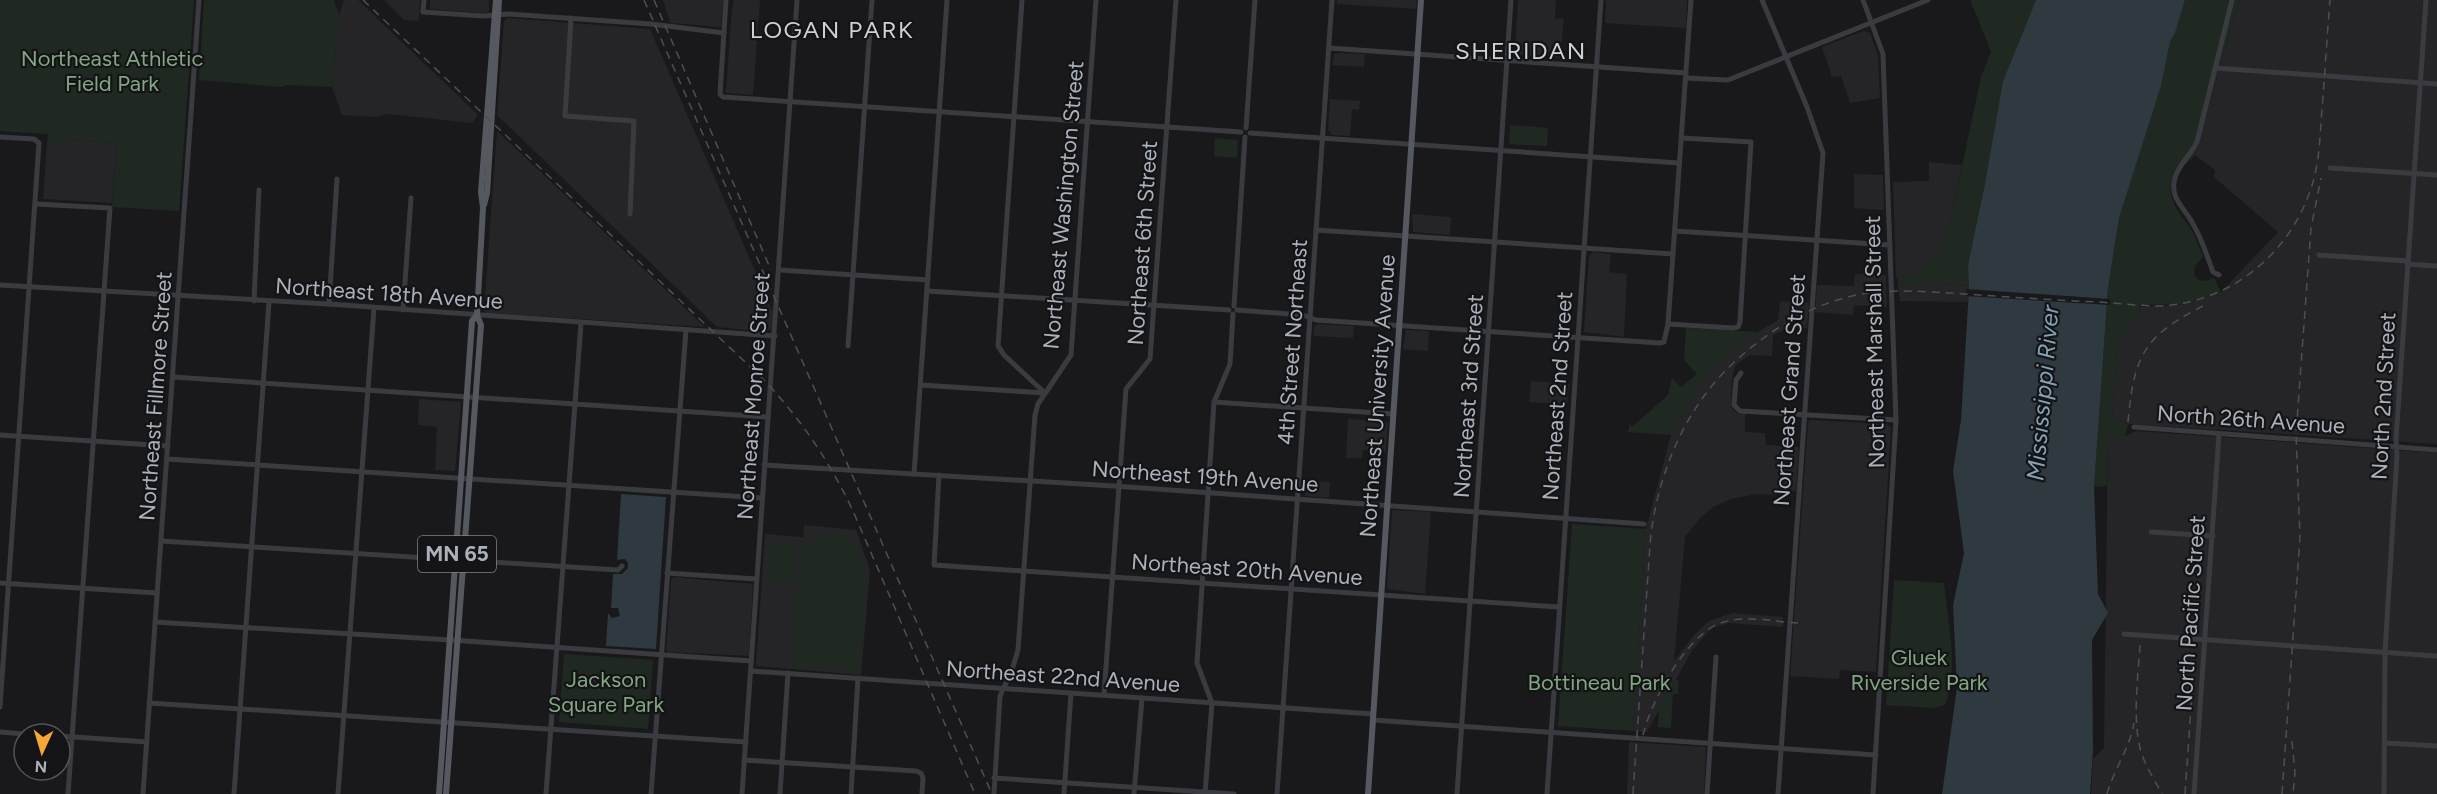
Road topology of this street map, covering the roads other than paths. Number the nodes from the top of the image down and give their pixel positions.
1 (199, 0) edge
2 (424, 0) edge
3 (498, 0) edge
4 (726, 0) edge
5 (797, 0) edge
6 (872, 0) edge
7 (947, 0) edge
8 (1022, 0) edge
9 (1096, 0) edge
10 (1176, 0) edge
11 (1255, 0) edge
12 (1332, 0) edge
13 (1422, 0) edge
14 (1511, 0) edge
15 (1601, 0) edge
16 (1691, 0) edge
17 (1762, 0) edge
18 (1863, 0) edge
19 (1928, 0) edge
20 (2232, 0) edge
21 (2426, 0) edge
22 (496, 15) junction
23 (571, 18) junction
24 (1872, 23) junction
25 (724, 33) junction
26 (1329, 48) junction
27 (1418, 54) junction
28 (1786, 58) junction
29 (1508, 61) junction
30 (1597, 67) junction
31 (2215, 68) junction
32 (1686, 75) junction
33 (2420, 83) junction
34 (2437, 84) edge
35 (791, 100) junction
36 (865, 106) junction
37 (939, 111) junction
38 (1013, 116) junction
39 (1088, 121) junction
40 (1167, 127) junction
41 (1246, 132) junction
42 (0, 137) edge
43 (1323, 137) junction
44 (1682, 138) junction
45 (1412, 144) junction
46 (1501, 150) junction
47 (1590, 157) junction
48 (1679, 163) junction
49 (2330, 168) dead end
50 (2414, 173) junction
51 (2437, 175) edge
52 (337, 179) dead end
53 (259, 190) dead end
54 (411, 198) dead end
55 (36, 204) junction
56 (630, 214) dead end
57 (1316, 230) junction
58 (1675, 231) junction
59 (1746, 235) junction
60 (1406, 236) junction
61 (1817, 240) junction
62 (1495, 242) junction
63 (1890, 245) junction
64 (1585, 248) junction
65 (1673, 254) junction
66 (2319, 255) dead end
67 (2407, 262) junction
68 (2437, 266) edge
69 (780, 270) junction
70 (854, 275) junction
71 (2219, 275) dead end
72 (928, 280) junction
73 (0, 285) edge
74 (30, 287) junction
75 (927, 291) junction
76 (104, 292) junction
77 (1001, 294) junction
78 (179, 297) junction
79 (1075, 300) junction
80 (254, 301) junction
81 (269, 302) junction
82 (329, 304) junction
83 (1154, 305) junction
84 (374, 308) junction
85 (403, 310) junction
86 (1233, 310) junction
87 (477, 315) junction
88 (1310, 318) junction
89 (581, 323) junction
90 (1668, 324) junction
91 (1400, 326) junction
92 (686, 330) junction
93 (1489, 332) junction
94 (775, 336) junction
95 (1578, 338) junction
96 (848, 346) dead end
97 (1741, 373) dead end
98 (173, 377) junction
99 (264, 383) junction
100 (921, 385) junction
101 (368, 390) junction
102 (1045, 393) junction
103 (467, 396) junction
104 (475, 397) junction
105 (1214, 402) junction
106 (576, 404) junction
107 (1304, 408) junction
108 (679, 410) junction
109 (1393, 414) junction
110 (1804, 415) junction
111 (767, 417) junction
112 (1896, 420) junction
113 (2134, 427) dead end
114 (2219, 434) junction
115 (0, 435) edge
116 (20, 436) junction
117 (94, 441) junction
118 (168, 446) junction
119 (2397, 447) junction
120 (2437, 450) edge
121 (167, 459) junction
122 (257, 465) junction
123 (764, 465) junction
124 (362, 471) junction
125 (914, 474) junction
126 (939, 475) junction
127 (466, 478) junction
128 (1030, 481) junction
129 (570, 484) junction
130 (1119, 487) junction
131 (674, 492) junction
132 (1208, 493) junction
133 (762, 498) junction
134 (1298, 499) junction
135 (1387, 505) junction
136 (1477, 511) junction
137 (1565, 518) junction
138 (1644, 524) dead end
139 (2151, 531) dead end
140 (2213, 536) junction
141 (161, 541) junction
142 (252, 546) junction
143 (356, 553) junction
144 (460, 560) junction
145 (563, 566) junction
146 (622, 566) dead end
147 (1023, 572) junction
148 (667, 573) junction
149 (1112, 576) junction
150 (756, 579) junction
151 (1202, 583) junction
152 (0, 584) edge
153 (9, 584) junction
154 (83, 588) junction
155 (1292, 589) junction
156 (157, 593) junction
157 (1381, 594) junction
158 (1470, 601) junction
159 (1559, 607) junction
160 (155, 622) junction
161 (246, 628) junction
162 (350, 634) junction
163 (2124, 634) dead end
164 (454, 640) junction
165 (2205, 640) junction
166 (557, 647) junction
167 (2385, 652) junction
168 (661, 655) junction
169 (2437, 656) edge
170 (1716, 657) dead end
171 (751, 662) junction
172 (751, 671) junction
173 (788, 674) junction
174 (858, 678) junction
175 (1004, 688) junction
176 (1071, 693) junction
177 (1104, 695) junction
178 (1142, 698) junction
179 (149, 703) junction
180 (1212, 703) junction
181 (0, 707) edge
182 (1284, 708) junction
183 (240, 709) junction
184 (344, 715) junction
185 (1373, 717) junction
186 (448, 722) junction
187 (1462, 727) junction
188 (551, 729) junction
189 (1551, 733) junction
190 (654, 736) junction
191 (72, 737) joint
192 (147, 742) junction
193 (746, 742) junction
194 (2385, 743) junction
195 (1710, 744) junction
196 (2437, 746) edge
197 (1781, 748) junction
198 (1876, 754) junction
199 (744, 760) junction
200 (782, 763) junction
201 (852, 767) junction
202 (994, 778) junction
203 (1064, 782) junction
204 (1135, 787) junction
205 (1205, 793) edge
206 (143, 794) edge
207 (234, 794) edge
208 (338, 794) edge
209 (439, 794) edge
210 (446, 794) edge
211 (546, 794) edge
212 (651, 794) edge
213 (742, 794) edge
214 (780, 794) edge
215 (851, 794) edge
216 (922, 794) edge
217 (994, 794) edge
218 (1064, 794) edge
219 (1134, 794) edge
220 (1234, 794) edge
221 (1277, 794) edge
222 (1368, 794) edge
223 (1457, 794) edge
224 (1547, 794) edge
225 (1707, 794) edge
226 (1778, 794) edge
227 (1873, 794) edge
228 (2194, 794) edge
229 (2384, 794) edge

1 - 78 street, Northeast Fillmore Street
2 - 22 street
3 - 22 main road, MN 65
4 - 25 street
5 - 35 street, Northeast Monroe Street
6 - 36 street
7 - 37 street
8 - 38 street
9 - 39 street, Northeast Washington Street
10 - 40 street, Northeast 6th Street
11 - 41 street
12 - 26 street, 4th Street Northeast
13 - 27 main road, Northeast University Avenue
14 - 29 street, Northeast 3rd Street
15 - 30 street, Northeast 2nd Street
16 - 32 street
17 - 28 street, Northeast Grand Street
18 - 24 street, Northeast Marshall Street
19 - 24 street
20 - 31 street
21 - 33 street, North 2nd Street
22 - 23 street
22 - 87 main road, MN 65
23 - 25 street
23 - 56 street
24 - 28 street
24 - 63 street, Northeast Marshall Street
25 - 35 street
26 - 27 street
26 - 43 street, 4th Street Northeast
27 - 29 street
27 - 45 main road, Northeast University Avenue
28 - 32 street
28 - 61 street, Northeast Grand Street
29 - 30 street
29 - 46 street, Northeast 3rd Street
30 - 32 street
30 - 47 street, Northeast 2nd Street
31 - 33 street
31 - 71 street
32 - 44 street
33 - 34 street
33 - 50 street, North 2nd Street
35 - 36 street
35 - 69 street, Northeast Monroe Street
36 - 37 street
36 - 70 street
37 - 38 street
37 - 72 street
38 - 39 street
38 - 77 street
39 - 40 street
39 - 79 street, Northeast Washington Street
40 - 41 street
40 - 83 street, Northeast 6th Street
41 - 43 street
41 - 86 street
42 - 55 street
43 - 45 street
43 - 57 street, 4th Street Northeast
44 - 48 street
44 - 59 street
45 - 46 street
45 - 60 main road, Northeast University Avenue
46 - 47 street
46 - 62 street, Northeast 3rd Street
47 - 48 street
47 - 64 street, Northeast 2nd Street
48 - 58 street
49 - 50 street
50 - 51 street
50 - 67 street, North 2nd Street
52 - 82 street
53 - 80 street
54 - 85 street
55 - 74 street
55 - 76 street
57 - 60 street
57 - 88 street, 4th Street Northeast
58 - 59 street
58 - 65 street
59 - 61 street
59 - 90 street
60 - 62 street
60 - 91 main road, Northeast University Avenue
61 - 63 street
61 - 110 street, Northeast Grand Street
62 - 64 street
62 - 93 street, Northeast 3rd Street
63 - 112 street, Northeast Marshall Street
64 - 65 street
64 - 95 street, Northeast 2nd Street
65 - 90 street
66 - 67 street
67 - 68 street
67 - 119 street, North 2nd Street
69 - 70 street
69 - 94 street, Northeast Monroe Street
70 - 72 street
70 - 96 street
72 - 75 street
73 - 74 street, Northeast 18th Avenue
74 - 76 street, Northeast 18th Avenue
74 - 116 street
75 - 77 street
75 - 100 street
76 - 78 street, Northeast 18th Avenue
76 - 117 street
77 - 79 street
77 - 102 street
78 - 80 street, Northeast 18th Avenue
78 - 98 street, Northeast Fillmore Street
79 - 83 street
79 - 102 street, Northeast Washington Street
80 - 81 street, Northeast 18th Avenue
81 - 82 street, Northeast 18th Avenue
81 - 99 street
82 - 84 street, Northeast 18th Avenue
83 - 86 street
83 - 130 street, Northeast 6th Street
84 - 85 street, Northeast 18th Avenue
84 - 101 street
85 - 87 street, Northeast 18th Avenue
86 - 88 street
86 - 105 street
87 - 89 street, Northeast 18th Avenue
87 - 103 main road, MN 65
87 - 104 main road, MN 65
88 - 91 street
88 - 107 street, 4th Street Northeast
89 - 92 street, Northeast 18th Avenue
89 - 106 street
90 - 95 street
91 - 93 street
91 - 109 main road, Northeast University Avenue
92 - 94 street, Northeast 18th Avenue
92 - 108 street
93 - 95 street
93 - 136 street, Northeast 3rd Street
94 - 111 street, Northeast Monroe Street
95 - 137 street, Northeast 2nd Street
97 - 110 street
98 - 99 street
98 - 118 street, Northeast Fillmore Street
99 - 101 street
99 - 122 street
100 - 102 street
100 - 125 street
101 - 103 street
101 - 124 street
102 - 128 street, Northeast Washington Street
103 - 104 street
103 - 127 main road, MN 65
104 - 106 street
104 - 127 main road, MN 65
105 - 107 street
105 - 132 street
106 - 108 street
106 - 129 street
107 - 109 street
107 - 134 street, 4th Street Northeast
108 - 111 street
108 - 131 street
109 - 135 main road, Northeast University Avenue
110 - 112 street
110 - 197 street, Northeast Grand Street
111 - 123 street, Northeast Monroe Street
112 - 198 street, Northeast Marshall Street
113 - 114 street, North 26th Avenue
114 - 119 street, North 26th Avenue
114 - 140 street, North Pacific Street
115 - 116 street
116 - 117 street
116 - 153 street
117 - 118 street
117 - 154 street
118 - 121 street, Northeast Fillmore Street
119 - 120 street, North 26th Avenue
119 - 167 street, North 2nd Street
121 - 122 street
121 - 141 street, Northeast Fillmore Street
122 - 124 street
122 - 142 street
123 - 125 street, Northeast 19th Avenue
123 - 133 street, Northeast Monroe Street
124 - 127 street
124 - 143 street
125 - 126 street, Northeast 19th Avenue
126 - 128 street, Northeast 19th Avenue
126 - 147 street, Northeast 20th Avenue
127 - 129 street
127 - 144 main road, MN 65
128 - 130 street, Northeast 19th Avenue
128 - 147 street, Northeast Washington Street
129 - 131 street
129 - 145 street
130 - 132 street, Northeast 19th Avenue
130 - 149 street, Northeast 6th Street
131 - 133 street
131 - 148 street
132 - 134 street, Northeast 19th Avenue
132 - 151 street
133 - 150 street, Northeast Monroe Street
134 - 135 street, Northeast 19th Avenue
134 - 155 street, 4th Street Northeast
135 - 136 street, Northeast 19th Avenue
135 - 157 main road, Northeast University Avenue
136 - 137 street, Northeast 19th Avenue
136 - 158 street, Northeast 3rd Street
137 - 138 street, Northeast 19th Avenue
137 - 159 street, Northeast 2nd Street
139 - 140 street
140 - 165 street, North Pacific Street
141 - 142 street
141 - 156 street, Northeast Fillmore Street
142 - 143 street
142 - 161 street
143 - 144 street
143 - 162 street
144 - 145 street
144 - 164 main road, MN 65
145 - 146 street
145 - 166 street
147 - 149 street, Northeast 20th Avenue
147 - 175 street, Northeast Washington Street
148 - 150 street
148 - 168 street
149 - 151 street, Northeast 20th Avenue
149 - 177 street, Northeast 6th Street
150 - 171 street, Northeast Monroe Street
151 - 155 street, Northeast 20th Avenue
151 - 180 street
152 - 153 street
153 - 154 street
153 - 181 street
154 - 156 street
154 - 191 street
155 - 157 street, Northeast 20th Avenue
155 - 182 street, 4th Street Northeast
156 - 160 street, Northeast Fillmore Street
157 - 158 street, Northeast 20th Avenue
157 - 185 main road, Northeast University Avenue
158 - 159 street, Northeast 20th Avenue
158 - 187 street, Northeast 3rd Street
159 - 189 street, Northeast 2nd Street
160 - 161 street
160 - 179 street, Northeast Fillmore Street
161 - 162 street
161 - 183 street
162 - 164 street
162 - 184 street
163 - 165 street
164 - 166 street
164 - 186 main road, MN 65
165 - 167 street
165 - 228 street, North Pacific Street
166 - 168 street
166 - 188 street
167 - 169 street
167 - 194 street, North 2nd Street
168 - 171 street
168 - 190 street
170 - 195 street
171 - 172 street, Northeast Monroe Street
172 - 173 street, Northeast 22nd Avenue
172 - 193 street, Northeast Monroe Street
173 - 174 street, Northeast 22nd Avenue
173 - 200 street
174 - 175 street, Northeast 22nd Avenue
174 - 201 street
175 - 176 street, Northeast 22nd Avenue
175 - 202 street, Northeast Washington Street
176 - 177 street, Northeast 22nd Avenue
176 - 203 street
177 - 178 street, Northeast 22nd Avenue
178 - 180 street, Northeast 22nd Avenue
178 - 204 street
179 - 183 street
179 - 192 street, Northeast Fillmore Street
180 - 182 street, Northeast 22nd Avenue
180 - 205 street
182 - 185 street, Northeast 22nd Avenue
182 - 221 street, 4th Street Northeast
183 - 184 street
183 - 207 street
184 - 186 street
184 - 208 street
185 - 187 street, Northeast 22nd Avenue
185 - 222 main road, Northeast University Avenue
186 - 188 street
186 - 209 main road, MN 65
186 - 210 main road, MN 65
187 - 189 street, Northeast 22nd Avenue
187 - 223 street, Northeast 3rd Street
188 - 190 street
188 - 211 street
189 - 195 street, Northeast 22nd Avenue
189 - 224 street, Northeast 2nd Street
190 - 193 street
190 - 212 street
191 - 192 street
192 - 206 street, Northeast Fillmore Street
193 - 199 street, Northeast Monroe Street
194 - 196 street
194 - 229 street, North 2nd Street
195 - 197 street, Northeast 22nd Avenue
195 - 225 street
197 - 198 street, Northeast 22nd Avenue
197 - 226 street, Northeast Grand Street
198 - 227 street, Northeast Marshall Street
199 - 200 street
199 - 213 street, Northeast Monroe Street
200 - 201 street
200 - 214 street
201 - 215 street
201 - 216 street
202 - 203 street
202 - 217 street, Northeast Washington Street
203 - 204 street
203 - 218 street
204 - 205 street
204 - 219 street
205 - 220 street

